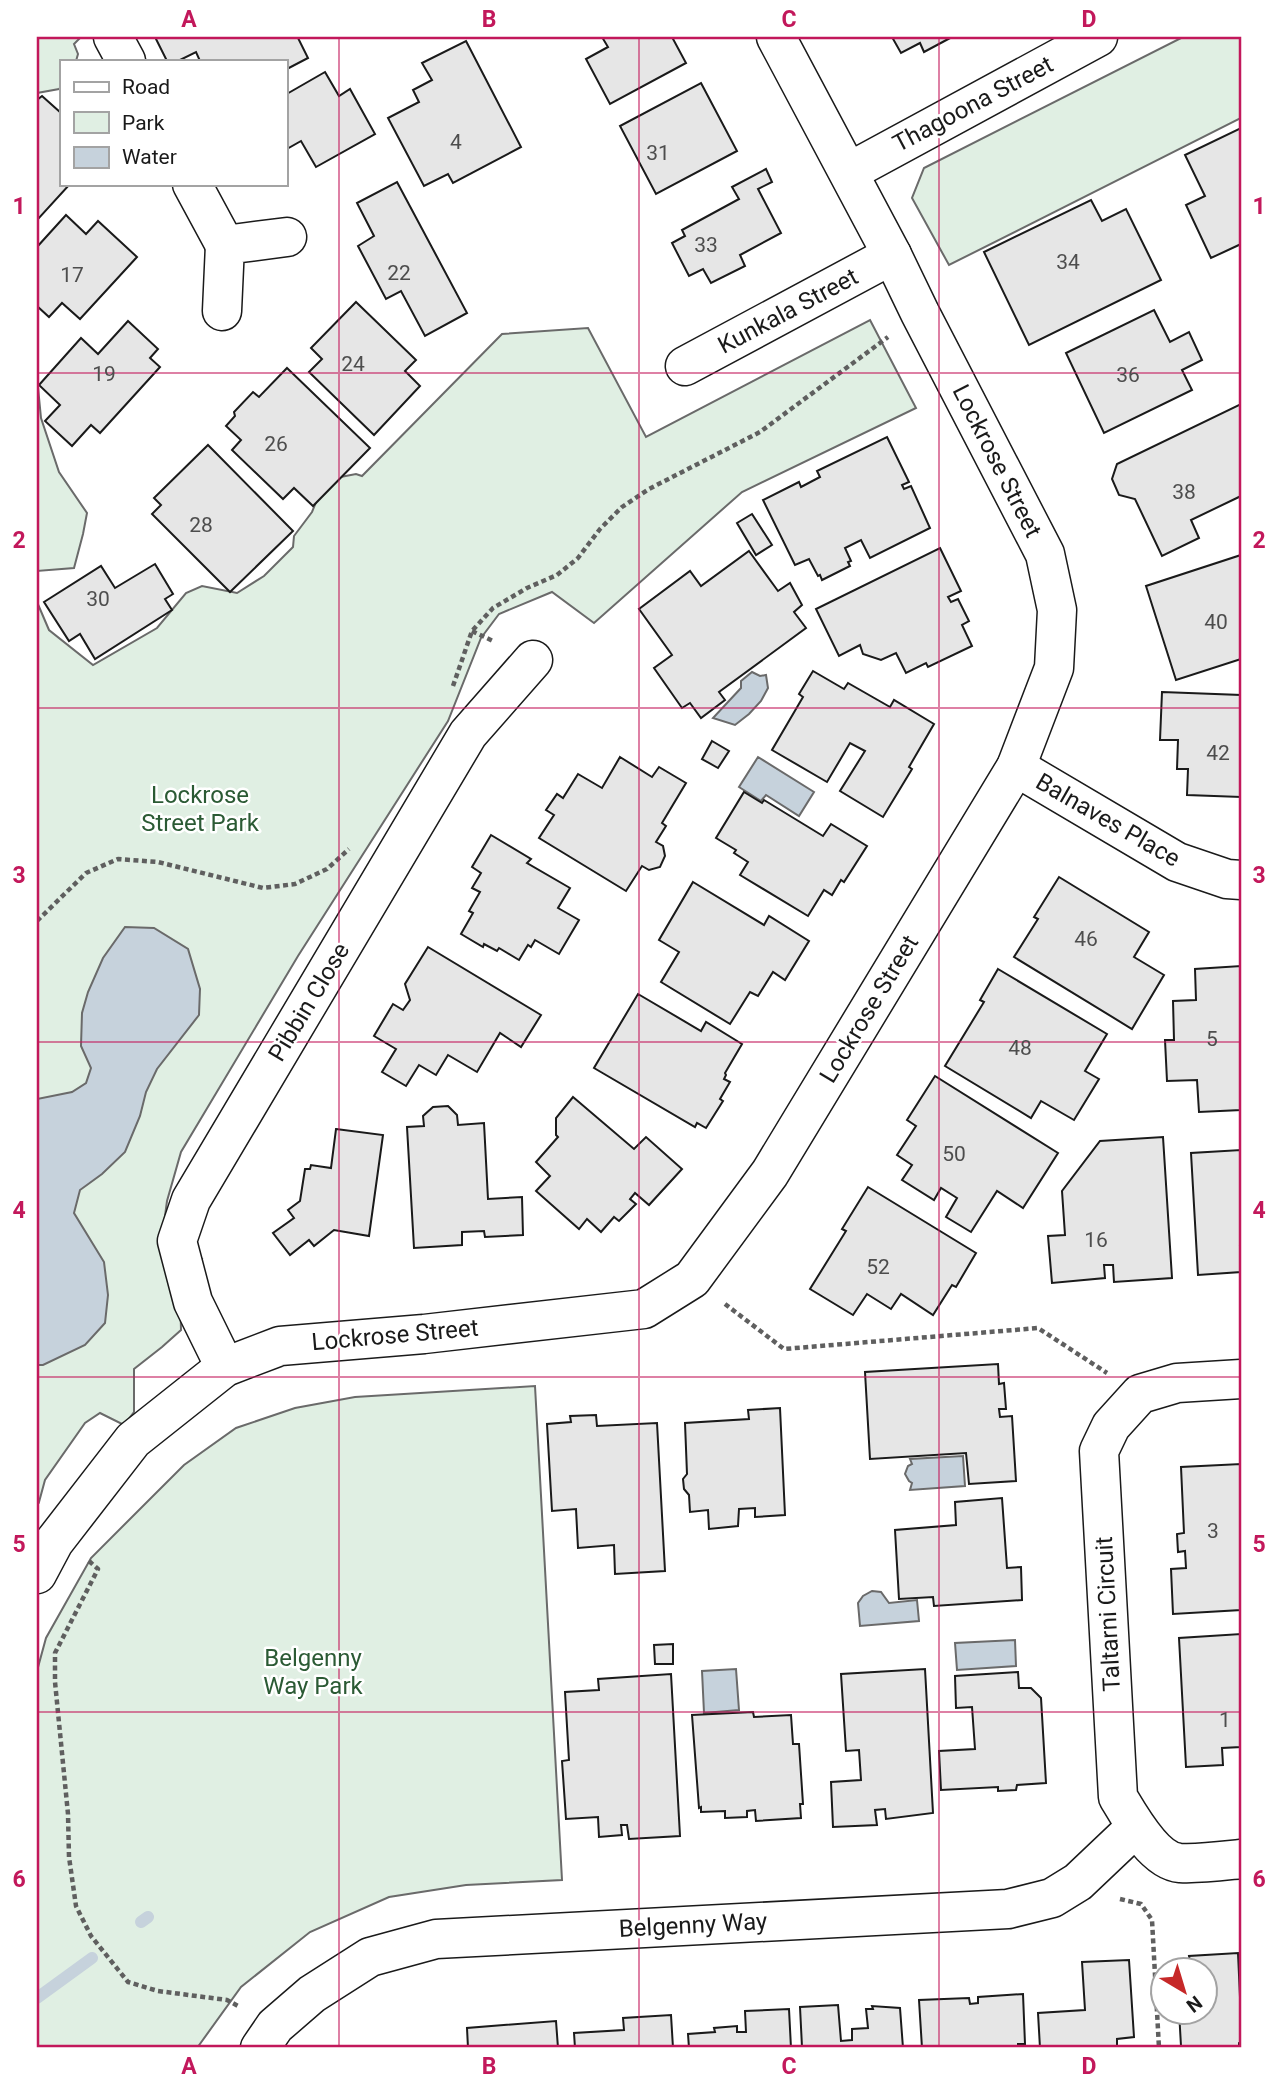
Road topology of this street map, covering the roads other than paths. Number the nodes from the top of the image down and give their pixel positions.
1 (113, 37) edge
2 (776, 37) edge
3 (1098, 37) edge
4 (125, 60) edge
5 (849, 172) junction
6 (193, 186) edge
7 (287, 237) dead end
8 (225, 246) junction
9 (892, 255) junction
10 (222, 311) dead end
11 (685, 366) dead end
12 (533, 660) dead end
13 (1016, 767) junction
14 (1241, 880) edge
15 (225, 1367) junction
16 (1241, 1379) edge
17 (46, 1558) edge
18 (1136, 1827) junction
19 (1241, 1859) edge
20 (267, 2037) edge

1 - 4 street
2 - 5 street, Lockrose Street
3 - 5 street, Thagoona Street
5 - 9 street, Lockrose Street
6 - 8 street
7 - 8 street
8 - 10 street
9 - 11 street, Kunkala Street
9 - 13 street, Lockrose Street
12 - 15 street, Pibbin Close
13 - 14 street, Balnaves Place
13 - 15 street, Lockrose Street
15 - 17 street, Lockrose Street
16 - 18 street, Taltarni Circuit
18 - 19 street, Taltarni Circuit
18 - 20 street, Belgenny Way

